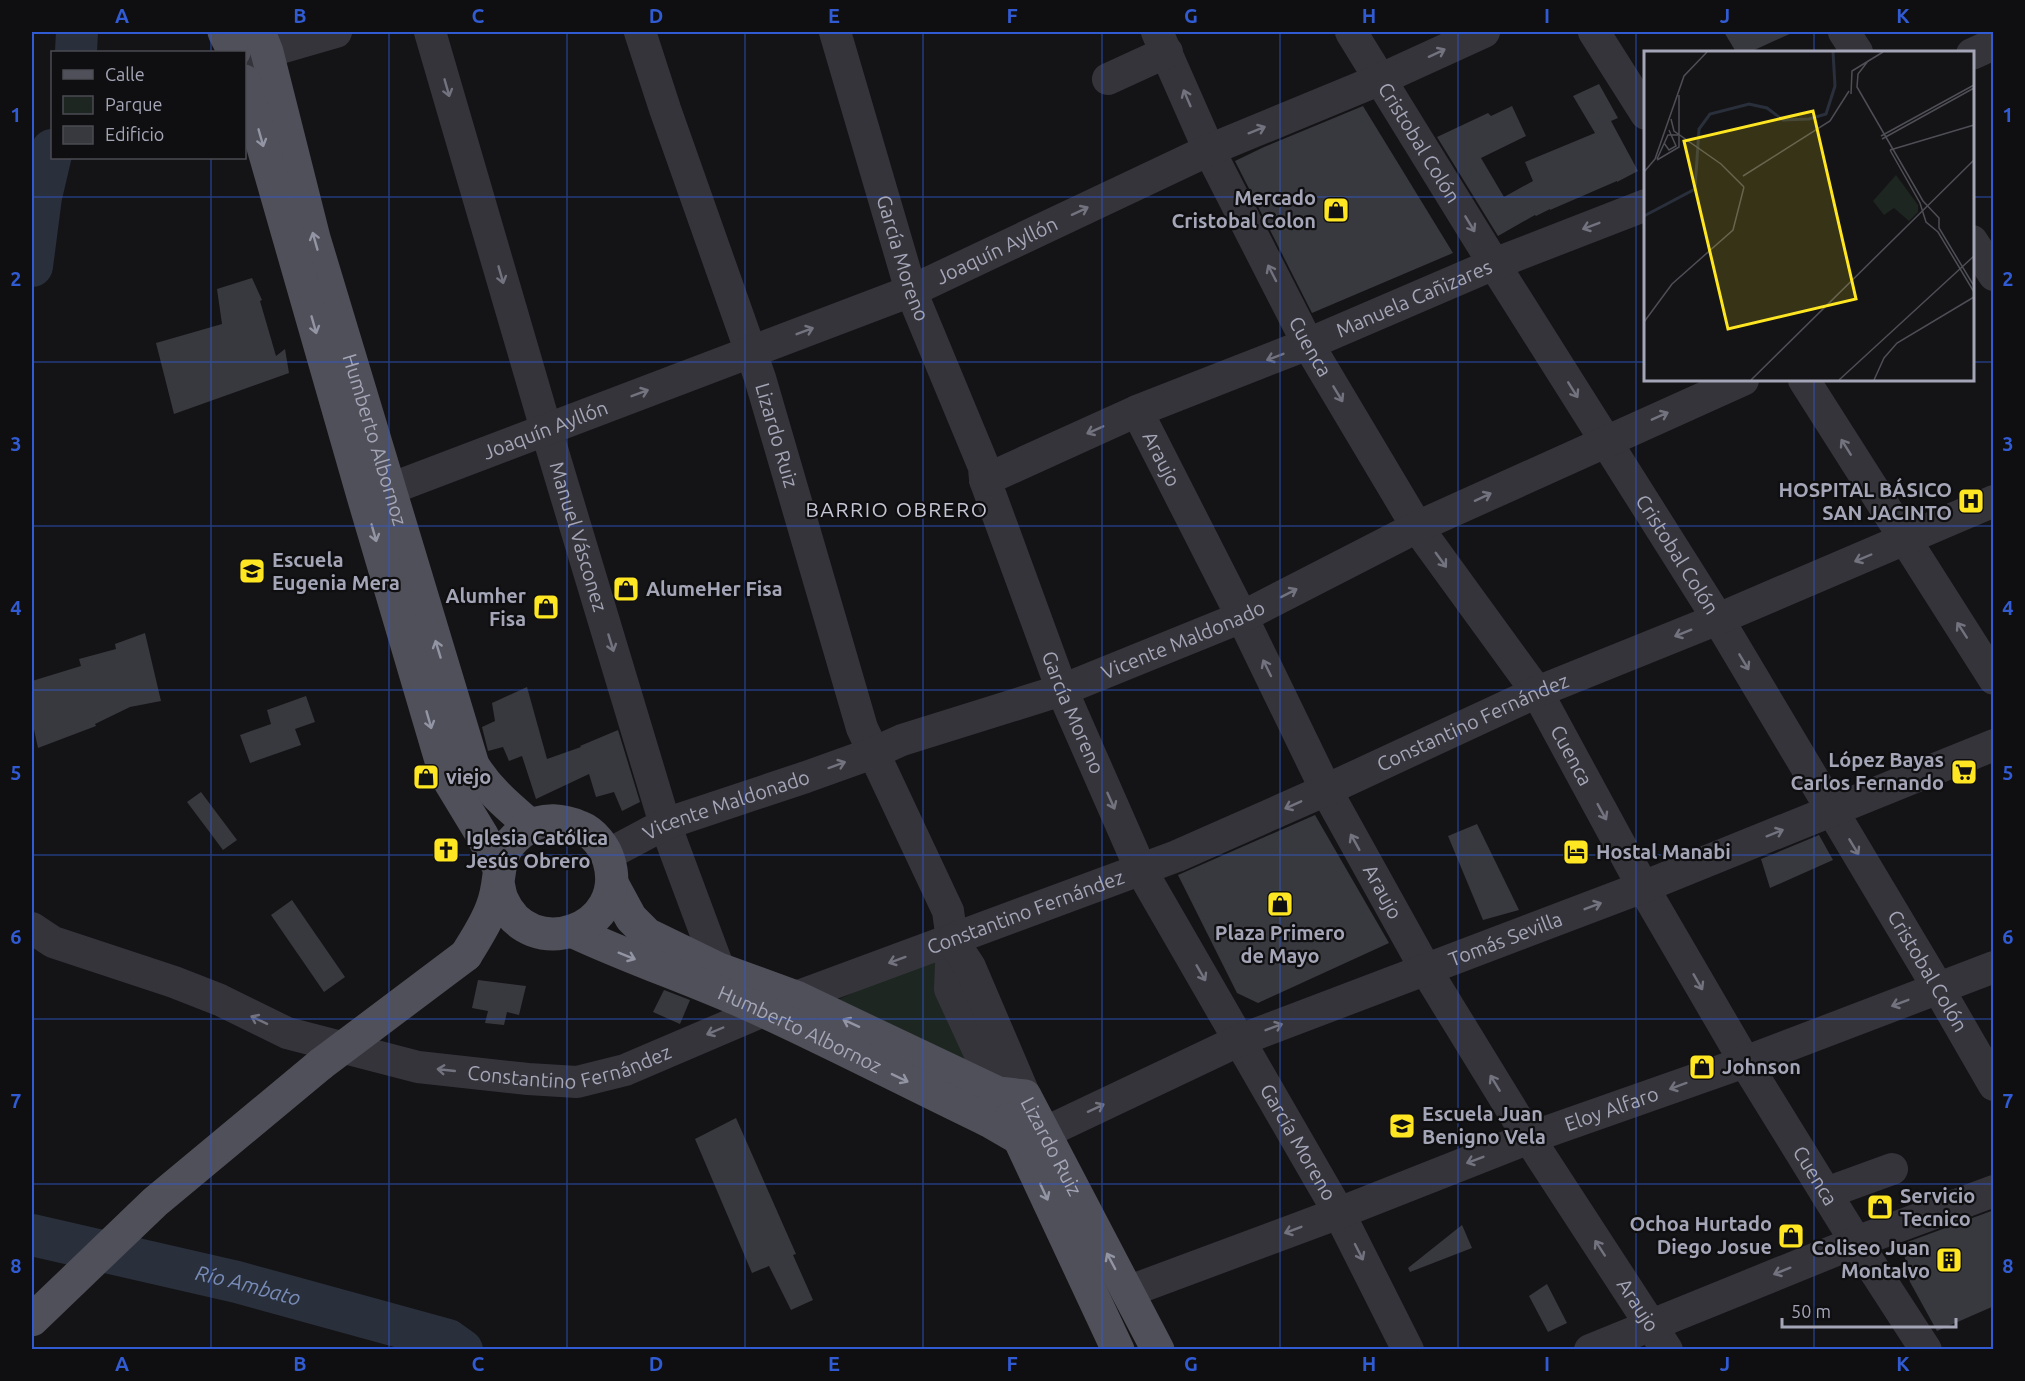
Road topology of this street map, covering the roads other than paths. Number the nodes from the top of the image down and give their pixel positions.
1 (224, 32) edge
2 (336, 32) edge
3 (430, 32) edge
4 (640, 32) edge
5 (835, 32) edge
6 (1351, 32) edge
7 (1484, 32) edge
8 (1594, 32) edge
9 (1844, 32) edge
10 (1162, 42) edge
11 (1994, 44) edge
12 (257, 50) edge
13 (234, 51) edge
14 (1856, 51) edge
15 (1974, 53) edge
16 (1108, 79) dead end
17 (1381, 79) junction
18 (246, 87) edge
19 (1644, 111) edge
20 (1209, 150) junction
21 (1644, 206) edge
22 (1974, 245) edge
23 (1494, 264) junction
24 (1987, 272) edge
25 (911, 291) junction
26 (1308, 344) junction
27 (751, 352) junction
28 (1741, 381) edge
29 (1805, 381) edge
30 (1137, 411) junction
31 (546, 429) junction
32 (1606, 441) junction
33 (985, 480) junction
34 (376, 492) junction
35 (1994, 501) edge
36 (1418, 527) junction
37 (1904, 540) junction
38 (1242, 617) junction
39 (1718, 619) junction
40 (1994, 679) edge
41 (1062, 690) junction
42 (1537, 692) junction
43 (1994, 745) edge
44 (873, 753) junction
45 (1326, 790) junction
46 (1832, 810) junction
47 (665, 824) junction
48 (531, 826) junction
49 (609, 869) junction
50 (1141, 870) junction
51 (498, 875) junction
52 (1643, 887) junction
53 (524, 926) junction
54 (32, 928) edge
55 (574, 932) junction
56 (952, 940) junction
57 (466, 955) junction
58 (1994, 967) edge
59 (719, 969) junction
60 (1426, 970) junction
61 (1938, 988) junction
62 (796, 997) junction
63 (764, 1011) junction
64 (1240, 1040) junction
65 (1745, 1062) junction
66 (1994, 1084) edge
67 (1012, 1094) junction
68 (1032, 1136) junction
69 (1529, 1138) junction
70 (1892, 1169) dead end
71 (1994, 1191) edge
72 (1826, 1193) junction
73 (1339, 1213) junction
74 (1856, 1242) junction
75 (1127, 1292) junction
76 (32, 1320) edge
77 (1658, 1337) edge
78 (1118, 1350) edge
79 (1158, 1350) edge
80 (1408, 1350) edge
81 (1590, 1350) edge
82 (1926, 1350) edge

1 - 13 main road
2 - 12 street
3 -> 31 street, Manuel Vásconez
4 - 27 street, Lizardo Ruiz
5 - 25 street, García Moreno
6 - 17 street, Cristobal Colón
17 -> 7 street, Joaquín Ayllón
8 - 19 street
9 - 14 street
10 - 16 street
20 -> 10 street, Cuenca
11 - 15 street
34 -> 12 main road, Humberto Albornoz
20 -> 17 street, Joaquín Ayllón
17 -> 23 street, Cristobal Colón
18 -> 34 main road, Humberto Albornoz
25 -> 20 street, Joaquín Ayllón
26 -> 20 street, Cuenca
21 -> 23 street, Manuela Cañizares
22 - 24 street
23 - 26 street, Manuela Cañizares
23 -> 32 street, Cristobal Colón
27 -> 25 street, Joaquín Ayllón
25 - 33 street, García Moreno
26 -> 30 street, Manuela Cañizares
26 -> 36 street, Cuenca
31 -> 27 street, Joaquín Ayllón
27 - 44 street, Lizardo Ruiz
32 -> 28 street, Vicente Maldonado
37 -> 29 street
30 -> 33 street, Manuela Cañizares
30 - 38 street, Araujo
31 - 34 street, Joaquín Ayllón
31 -> 47 street, Manuel Vásconez
36 -> 32 street, Vicente Maldonado
32 - 39 street, Cristobal Colón
33 - 41 street, García Moreno
48 -> 34 main road, Humberto Albornoz
34 -> 51 main road, Humberto Albornoz
35 - 37 street, Constantino Fernández
38 -> 36 street, Vicente Maldonado
36 -> 42 street, Cuenca
37 -> 39 street, Constantino Fernández
40 -> 37 street
38 - 41 street, Vicente Maldonado
45 -> 38 street, Araujo
39 -> 42 street, Constantino Fernández
39 -> 46 street, Cristobal Colón
41 - 44 street, Vicente Maldonado
41 -> 50 street, García Moreno
42 - 45 street, Constantino Fernández
42 -> 52 street, Cuenca
43 - 46 street, Tomás Sevilla
47 -> 44 street, Vicente Maldonado
44 - 56 street, Lizardo Ruiz
45 -> 50 street, Constantino Fernández
60 -> 45 street, Araujo
52 -> 46 street, Tomás Sevilla
46 -> 61 street, Cristobal Colón
47 - 49 street, Vicente Maldonado
47 - 59 street, Manuel Vásconez
48 - 49 main road
48 - 51 main road
49 - 55 main road
49 - 59 main road, Humberto Albornoz
50 - 56 street, Constantino Fernández
50 -> 64 street, García Moreno
51 - 53 main road
51 - 57 main road
60 -> 52 street, Tomás Sevilla
52 -> 65 street, Cuenca
53 - 55 main road
53 - 57 main road
63 -> 54 street, Constantino Fernández
55 -> 63 main road, Humberto Albornoz
56 -> 62 street, Constantino Fernández
56 - 67 street, Lizardo Ruiz
57 - 76 main road, bridge
58 - 61 street, Eloy Alfaro
59 - 62 main road, Humberto Albornoz
64 -> 60 street, Tomás Sevilla
69 -> 60 street, Araujo
61 -> 65 street, Eloy Alfaro
61 - 66 street, Cristobal Colón
62 - 63 street, Constantino Fernández
67 -> 62 main road, Humberto Albornoz
63 -> 68 main road, Humberto Albornoz
68 -> 64 street, Tomás Sevilla
64 - 73 street, García Moreno
65 -> 69 street, Eloy Alfaro
65 - 72 street, Cuenca
67 - 68 main road, Lizardo Ruiz
75 -> 68 main road, Lizardo Ruiz
68 -> 78 main road, Lizardo Ruiz
69 -> 73 street, Eloy Alfaro
77 -> 69 street, Araujo
70 - 72 street
71 - 74 street
72 - 74 street, Cuenca
73 -> 75 street, Eloy Alfaro
73 -> 80 street, García Moreno
74 -> 77 street
74 - 82 street, Cuenca
75 - 79 main road, Lizardo Ruiz
77 - 81 street

